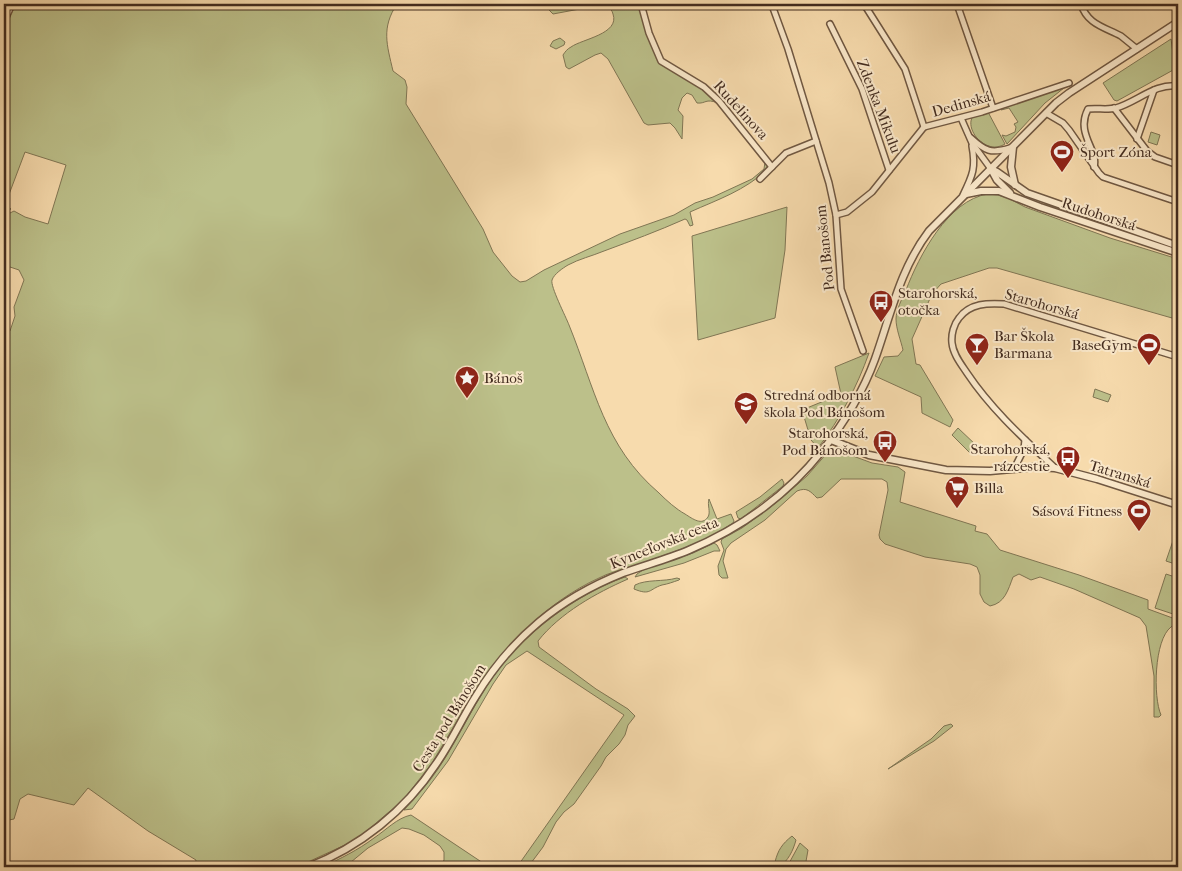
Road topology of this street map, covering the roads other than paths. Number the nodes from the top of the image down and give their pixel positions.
1 (12, 4) edge
2 (641, 4) edge
3 (864, 4) edge
4 (958, 4) edge
5 (1080, 4) edge
6 (772, 5) edge
7 (4, 22) edge
8 (1178, 22) edge
9 (830, 24) dead end
10 (1137, 49) junction
11 (1178, 72) edge
12 (1069, 83) dead end
13 (1178, 86) edge
14 (1154, 90) junction
15 (993, 108) junction
16 (1114, 108) junction
17 (1046, 113) junction
18 (961, 118) junction
19 (924, 127) junction
20 (969, 136) junction
21 (1137, 139) junction
22 (816, 141) junction
23 (972, 143) junction
24 (1013, 147) junction
25 (1178, 165) edge
26 (772, 167) junction
27 (1094, 167) junction
28 (991, 169) junction
29 (889, 170) junction
30 (760, 179) dead end
31 (1015, 185) junction
32 (1013, 195) junction
33 (963, 196) junction
34 (1178, 202) edge
35 (836, 215) junction
36 (1178, 246) edge
37 (1178, 254) edge
38 (863, 351) dead end
39 (1178, 356) edge
40 (830, 440) junction
41 (1025, 440) junction
42 (1055, 468) junction
43 (1014, 469) junction
44 (1178, 505) edge
45 (512, 648) joint
46 (308, 867) edge

1 - 7 street
2 - 26 street, Rudelinova
3 - 19 street
4 - 15 street
5 - 10 street
6 - 22 street, Pod Banošom
8 - 10 street, Kynceľovská cesta
9 - 29 street, Zdenka Mikulu
10 - 17 street, Kynceľovská cesta
11 - 13 street
12 - 15 street, Dedinská
13 - 14 street
14 - 16 street
14 - 21 street
15 - 18 street, Dedinská
16 - 21 street
16 - 27 street
17 - 24 street, Kynceľovská cesta
17 - 27 street
18 - 19 street, Dedinská
18 - 20 street
19 - 29 street, Dedinská
20 - 23 street
20 - 24 street
21 - 25 street
22 - 26 street
22 - 35 street, Pod Banošom
23 - 28 street
23 - 33 street
24 - 28 street, Kynceľovská cesta
24 - 31 street
26 - 30 street
27 - 34 street
28 - 31 street, Rudohorská
28 - 32 street, Rudohorská
28 - 33 street, Kynceľovská cesta
29 - 35 street, Dedinská
31 - 36 street, Rudohorská
32 - 33 street, Rudohorská
32 - 37 street, Rudohorská
33 - 40 street, Kynceľovská cesta
35 - 38 street, Pod Banošom
39 - 41 street, Starohorská
40 - 43 street
40 - 45 street, Kynceľovská cesta
41 - 42 street, Starohorská
41 - 43 street
42 - 43 street
42 - 44 street, Tatranská
45 - 46 street, Cesta pod Bánošom

